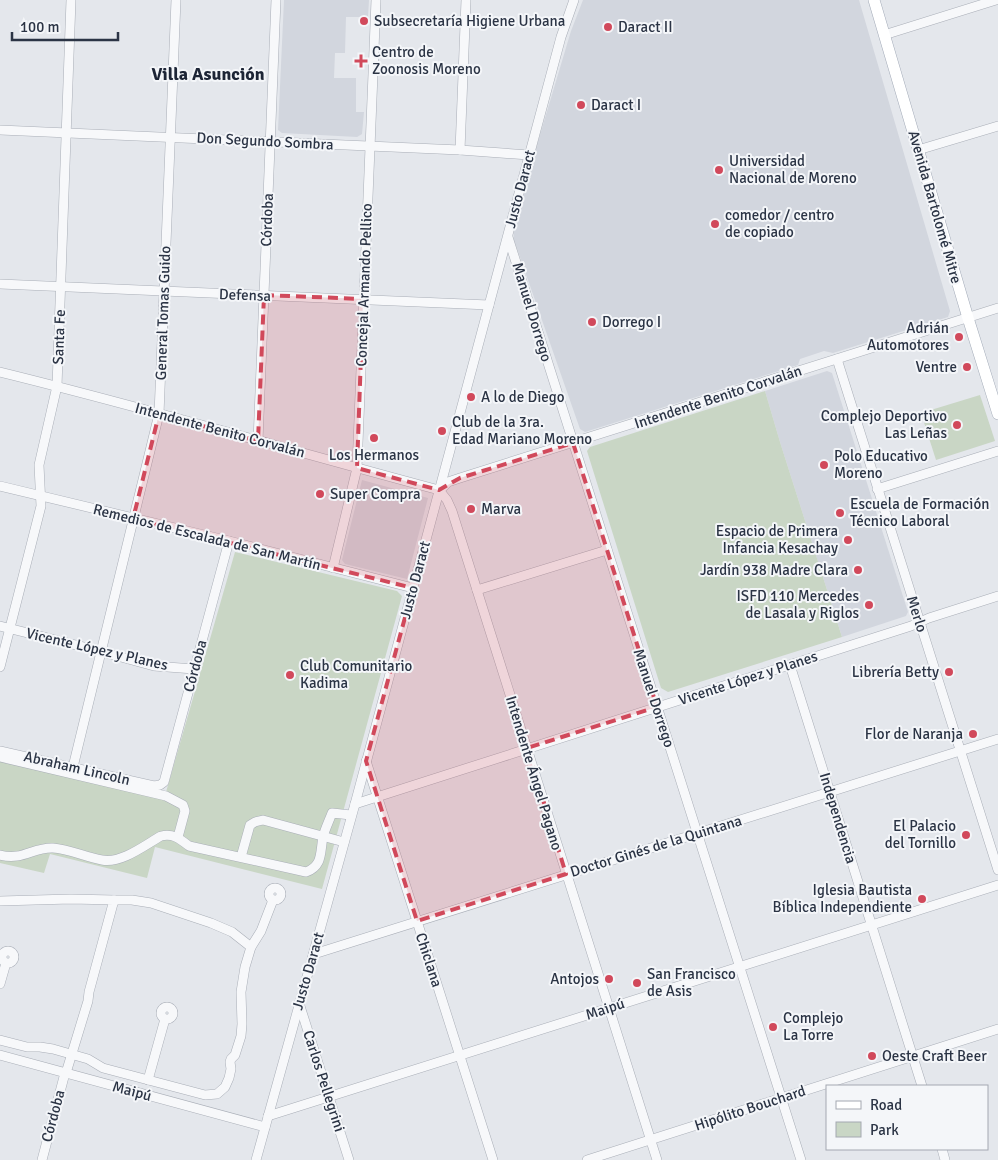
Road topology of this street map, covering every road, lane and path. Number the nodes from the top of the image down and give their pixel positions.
1 (71, 0) edge
2 (176, 0) edge
3 (276, 0) edge
4 (376, 0) edge
5 (466, 0) edge
6 (574, 0) edge
7 (874, 0) edge
8 (996, 0) edge
9 (884, 35) junction
10 (998, 126) edge
11 (0, 130) edge
12 (66, 133) junction
13 (170, 137) junction
14 (270, 141) junction
15 (370, 146) junction
16 (460, 150) junction
17 (918, 150) junction
18 (530, 154) junction
19 (508, 236) junction
20 (0, 284) edge
21 (60, 287) junction
22 (164, 291) junction
23 (264, 295) junction
24 (363, 299) junction
25 (490, 305) junction
26 (998, 308) edge
27 (968, 318) junction
28 (836, 359) junction
29 (0, 372) edge
30 (58, 386) junction
31 (159, 414) junction
32 (998, 414) edge
33 (258, 441) junction
34 (573, 443) junction
35 (998, 451) edge
36 (357, 468) junction
37 (0, 486) edge
38 (877, 489) junction
39 (440, 490) junction
40 (42, 497) junction
41 (133, 519) junction
42 (229, 541) junction
43 (607, 550) junction
44 (333, 568) junction
45 (413, 588) junction
46 (477, 590) junction
47 (998, 596) edge
48 (920, 622) junction
49 (0, 626) edge
50 (10, 629) junction
51 (101, 652) junction
52 (790, 665) junction
53 (0, 667) edge
54 (194, 669) junction
55 (657, 707) junction
56 (998, 739) edge
57 (527, 748) junction
58 (0, 751) edge
59 (960, 751) junction
60 (0, 758) edge
61 (366, 761) junction
62 (74, 767) junction
63 (154, 786) joint
64 (829, 792) junction
65 (377, 797) junction
66 (355, 804) junction
67 (351, 815) junction
68 (697, 833) junction
69 (178, 837) junction
70 (324, 837) junction
71 (344, 842) junction
72 (0, 855) edge
73 (241, 857) junction
74 (998, 870) edge
75 (566, 874) junction
76 (998, 885) edge
77 (114, 900) junction
78 (273, 900) dead end
79 (0, 901) edge
80 (417, 921) junction
81 (871, 925) junction
82 (251, 947) junction
83 (314, 954) junction
84 (6, 963) dead end
85 (740, 967) junction
86 (0, 984) edge
87 (299, 1003) junction
88 (608, 1008) junction
89 (165, 1019) dead end
90 (998, 1029) edge
91 (0, 1040) edge
92 (0, 1055) edge
93 (72, 1055) junction
94 (460, 1055) junction
95 (913, 1056) junction
96 (66, 1073) junction
97 (148, 1080) junction
98 (922, 1085) edge
99 (329, 1096) junction
100 (781, 1098) junction
101 (268, 1116) junction
102 (265, 1127) junction
103 (651, 1140) junction
104 (42, 1160) edge
105 (256, 1160) edge
106 (349, 1160) edge
107 (493, 1160) edge
108 (587, 1160) edge
109 (657, 1160) edge
110 (801, 1160) edge

1 - 12 street, Santa Fe
2 - 13 street, General Tomas Guido
3 - 14 street, Córdoba
4 - 15 street, Concejal Armando Pellico
5 - 16 street
6 - 18 street, Justo Daract
7 - 9 main road, Avenida Bartolomé Mitre
8 - 9 street
9 - 17 main road, Avenida Bartolomé Mitre
10 - 17 street
11 - 12 street, Don Segundo Sombra
12 - 13 street, Don Segundo Sombra
12 - 21 street, Santa Fe
13 - 14 street, Don Segundo Sombra
13 - 22 street, General Tomas Guido
14 - 15 street, Don Segundo Sombra
14 - 23 street, Córdoba
15 - 16 street, Don Segundo Sombra
15 - 24 street, Concejal Armando Pellico
16 - 18 street, Don Segundo Sombra
17 - 27 main road, Avenida Bartolomé Mitre
18 - 19 street, Justo Daract
19 - 25 street, Justo Daract
19 - 34 street, Manuel Dorrego
20 - 21 street, Defensa
21 - 22 street, Defensa
21 - 30 street, Santa Fe
22 - 23 street, Defensa
22 - 31 street, General Tomas Guido
23 - 24 street, Defensa
23 - 33 street, Córdoba
24 - 25 street, Defensa
24 - 36 street, Concejal Armando Pellico
25 - 39 street, Justo Daract
26 - 27 street, Intendente Benito Corvalán
27 - 28 street, Intendente Benito Corvalán
27 - 32 main road, Avenida Bartolomé Mitre
28 - 34 street, Intendente Benito Corvalán
28 - 38 street, Merlo
29 - 30 street, Intendente Benito Corvalán
30 - 31 street, Intendente Benito Corvalán
30 - 40 street, Santa Fe
31 - 33 street, Intendente Benito Corvalán
31 - 41 street, General Tomas Guido
33 - 36 street, Intendente Benito Corvalán
34 - 39 street, Intendente Benito Corvalán
34 - 43 street, Manuel Dorrego
35 - 38 street
36 - 39 street, Intendente Benito Corvalán
36 - 44 street, Concejal Armando Pellico
37 - 40 street, Remedios de Escalada de San Martín
38 - 48 street, Merlo
39 - 45 street, Justo Daract
39 - 46 street, Intendente Ángel Pagano
40 - 41 street, Remedios de Escalada de San Martín
40 - 50 street, Santa Fe
41 - 42 street, Remedios de Escalada de San Martín
41 - 51 street, General Tomas Guido
42 - 44 street, Remedios de Escalada de San Martín
42 - 54 street, Córdoba
43 - 46 street
43 - 55 street, Manuel Dorrego
44 - 45 street, Remedios de Escalada de San Martín
45 - 61 street, Justo Daract
46 - 57 street, Intendente Ángel Pagano
47 - 48 street, Vicente López y Planes
48 - 52 street, Vicente López y Planes
48 - 59 street, Merlo
49 - 50 street, Vicente López y Planes
50 - 51 street, Vicente López y Planes
50 - 53 street, Santa Fe
51 - 54 street, Vicente López y Planes
51 - 62 street, General Tomas Guido
52 - 55 street, Vicente López y Planes
52 - 64 street, Independencia
54 - 63 street, Córdoba
55 - 57 street, Vicente López y Planes
55 - 68 street, Manuel Dorrego
56 - 59 street, Doctor Ginés de la Quintana
57 - 65 street, Vicente López y Planes
57 - 75 street, Intendente Ángel Pagano
58 - 62 street, Abraham Lincoln
59 - 64 street, Doctor Ginés de la Quintana
59 - 74 street, Merlo
60 - 69 street
61 - 65 street, Chiclana
61 - 66 street, Justo Daract
62 - 63 street, Abraham Lincoln
64 - 68 street, Doctor Ginés de la Quintana
64 - 81 street, Independencia
65 - 66 street, Vicente López y Planes
65 - 80 street, Chiclana
66 - 67 street, Justo Daract
67 - 70 street
67 - 71 street, Justo Daract
68 - 75 street, Doctor Ginés de la Quintana
68 - 85 street, Manuel Dorrego
69 - 72 street
69 - 73 street
70 - 71 street
70 - 73 street
70 - 73 street
71 - 83 street, Justo Daract
75 - 80 street, Doctor Ginés de la Quintana
75 - 88 street, Intendente Ángel Pagano
76 - 81 street, Maipú
77 - 79 street
77 - 82 street
77 - 93 street, Córdoba
78 - 82 street
80 - 83 street, Doctor Ginés de la Quintana
80 - 94 street, Chiclana
81 - 85 street, Maipú
81 - 95 street, Independencia
82 - 97 street
83 - 87 street, Justo Daract
84 - 86 street
85 - 88 street, Maipú
85 - 100 street, Manuel Dorrego
87 - 99 street, Carlos Pellegrini
87 - 101 street, Justo Daract
88 - 94 street, Maipú
88 - 103 street, Intendente Ángel Pagano
89 - 97 street
90 - 95 street, Hipólito Bouchard
91 - 93 street
92 - 96 street, Maipú
93 - 96 street, Córdoba
93 - 97 street
94 - 99 street, Maipú
94 - 107 street, Chiclana
95 - 98 street, Independencia
95 - 100 street, Hipólito Bouchard
96 - 102 street, Maipú
96 - 104 street, Córdoba
99 - 101 street, Maipú
99 - 106 street, Carlos Pellegrini
100 - 103 street, Hipólito Bouchard
100 - 110 street, Manuel Dorrego
101 - 102 street, Justo Daract
102 - 105 street, Justo Daract
103 - 108 street, Hipólito Bouchard
103 - 109 street, Intendente Ángel Pagano

